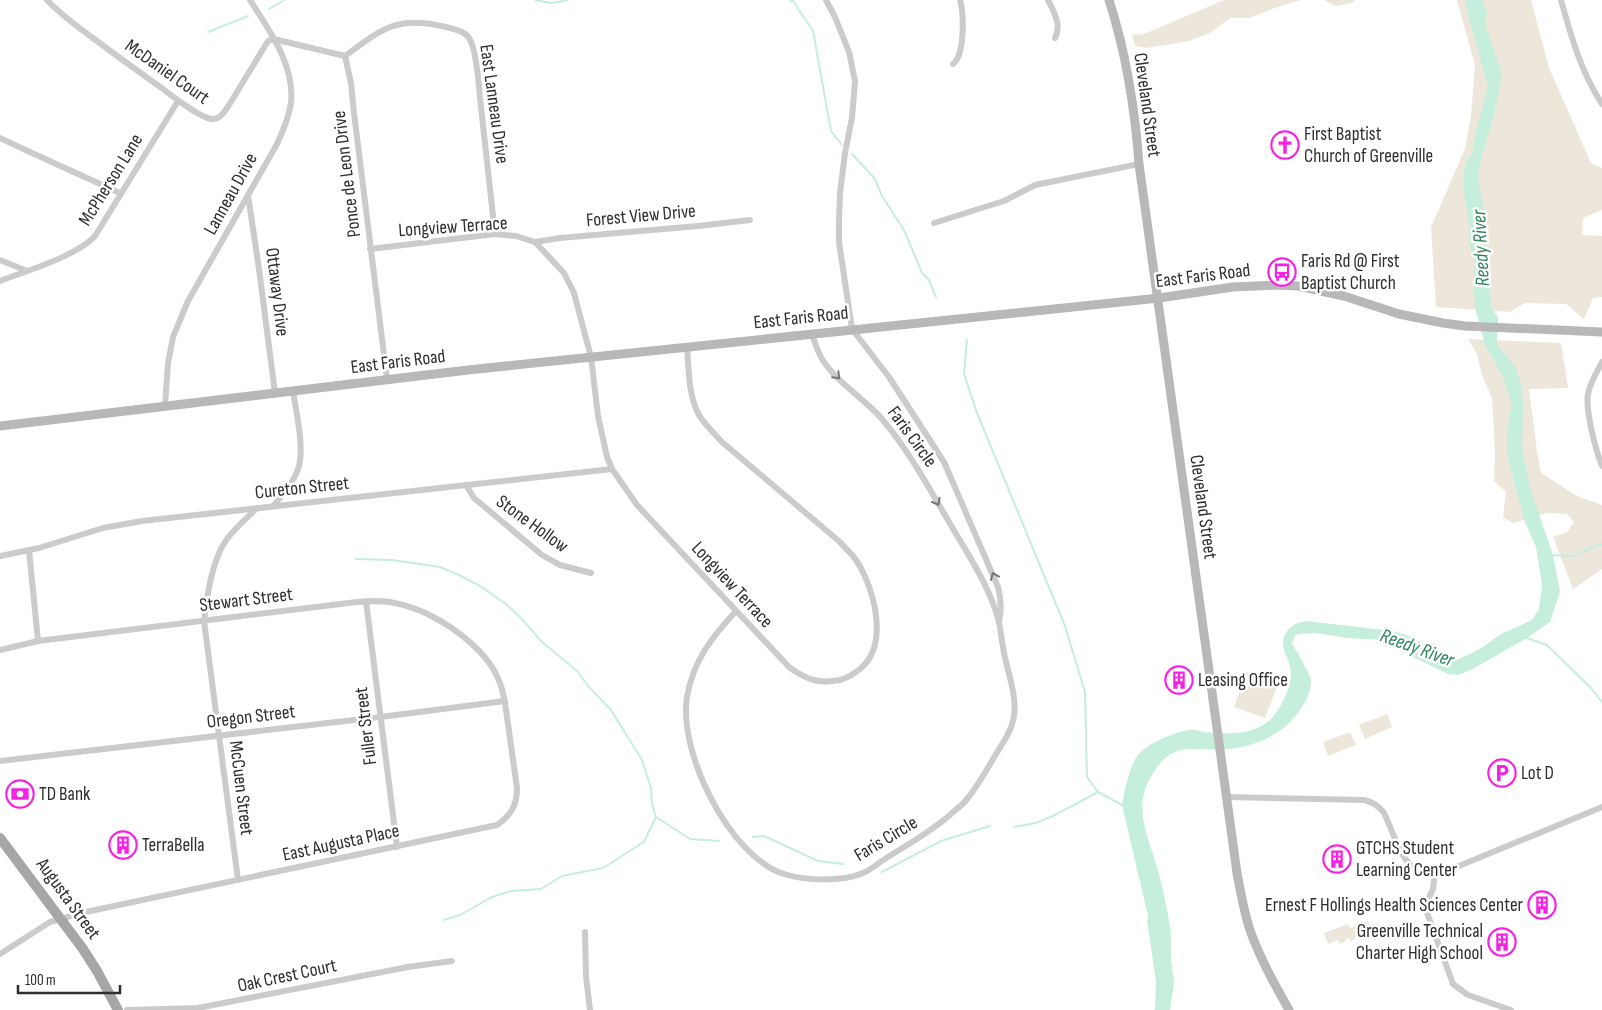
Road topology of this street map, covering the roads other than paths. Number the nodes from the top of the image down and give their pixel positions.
1 (47, 0) edge
2 (250, 0) edge
3 (826, 0) edge
4 (960, 0) edge
5 (1048, 0) edge
6 (1109, 0) edge
7 (1561, 0) edge
8 (1055, 38) dead end
9 (274, 39) junction
10 (346, 56) junction
11 (953, 64) dead end
12 (178, 101) junction
13 (1602, 104) edge
14 (0, 138) edge
15 (1139, 164) junction
16 (120, 193) junction
17 (248, 195) junction
18 (750, 220) dead end
19 (934, 224) dead end
20 (495, 234) junction
21 (536, 242) junction
22 (370, 249) junction
23 (0, 260) edge
24 (27, 271) junction
25 (0, 281) edge
26 (1159, 298) junction
27 (852, 329) junction
28 (1602, 332) edge
29 (812, 335) junction
30 (686, 346) junction
31 (591, 357) junction
32 (1602, 362) edge
33 (386, 379) junction
34 (293, 391) junction
35 (275, 393) junction
36 (165, 406) junction
37 (0, 426) edge
38 (1602, 466) edge
39 (612, 469) junction
40 (466, 485) junction
41 (274, 505) junction
42 (258, 508) junction
43 (29, 550) junction
44 (0, 556) edge
45 (591, 573) dead end
46 (366, 601) junction
47 (736, 611) junction
48 (204, 621) junction
49 (999, 624) junction
50 (38, 641) junction
51 (0, 650) edge
52 (505, 701) junction
53 (380, 717) junction
54 (219, 736) junction
55 (0, 761) edge
56 (1226, 797) junction
57 (1602, 807) edge
58 (0, 838) edge
59 (396, 847) junction
60 (1434, 874) junction
61 (238, 880) junction
62 (61, 918) junction
63 (585, 932) dead end
64 (0, 954) edge
65 (452, 961) dead end
66 (118, 1010) edge
67 (127, 1010) edge
68 (590, 1010) edge
69 (1289, 1010) edge
70 (1511, 1010) edge

1 - 12 street, McDaniel Court
2 - 9 street, Lanneau Drive
3 - 27 street
4 - 11 street
5 - 8 street
6 - 15 main road, Cleveland Street
7 - 13 street
9 - 10 street
9 - 12 street, McDaniel Court
9 - 17 street, Lanneau Drive
10 - 20 street, East Lanneau Drive
10 - 22 street, Ponce de Leon Drive
12 - 16 street, McPherson Lane
14 - 16 street
15 - 19 street
15 - 26 main road, Cleveland Street
16 - 24 street, McPherson Lane
17 - 35 street, Ottaway Drive
17 - 36 street, Lanneau Drive
18 - 21 street, Forest View Drive
20 - 21 street, Longview Terrace
20 - 22 street, Longview Terrace
21 - 31 street, Longview Terrace
22 - 33 street, Ponce de Leon Drive
23 - 24 street
24 - 25 street, McPherson Lane
26 - 27 main road, East Faris Road
26 - 28 main road, East Faris Road
26 - 56 main road, Cleveland Street
27 - 29 main road, East Faris Road
49 -> 27 street, Faris Circle
29 - 30 main road, East Faris Road
29 -> 49 street, Faris Circle
30 - 31 main road, East Faris Road
30 - 47 street, Longview Terrace
31 - 33 main road, East Faris Road
31 - 39 street, Longview Terrace
32 - 38 street
33 - 34 main road, East Faris Road
34 - 35 main road, East Faris Road
34 - 41 street
35 - 36 main road, East Faris Road
36 - 37 main road, East Faris Road
39 - 40 street, Cureton Street
39 - 47 street, Longview Terrace
40 - 41 street, Cureton Street
40 - 45 street, Stone Hollow
41 - 42 street, Cureton Street
42 - 43 street, Cureton Street
42 - 48 street, McCuen Street
43 - 44 street, Cureton Street
43 - 50 street
46 - 48 street, Stewart Street
46 - 52 street, Stewart Street
46 - 53 street, Fuller Street
47 - 49 street, Faris Circle
48 - 50 street, Stewart Street
48 - 54 street, McCuen Street
50 - 51 street, Stewart Street
52 - 53 street, Oregon Street
52 - 59 street, East Augusta Place
53 - 54 street, Oregon Street
53 - 59 street, Fuller Street
54 - 55 street, Oregon Street
54 - 61 street, McCuen Street
56 - 60 street
56 - 69 main road, Cleveland Street
57 - 60 street
58 - 62 main road, Augusta Street
59 - 61 street, East Augusta Place
60 - 70 street
61 - 62 street, East Augusta Place
62 - 64 street, East Augusta Place
62 - 66 main road, Augusta Street
63 - 68 street
65 - 67 street, Oak Crest Court

